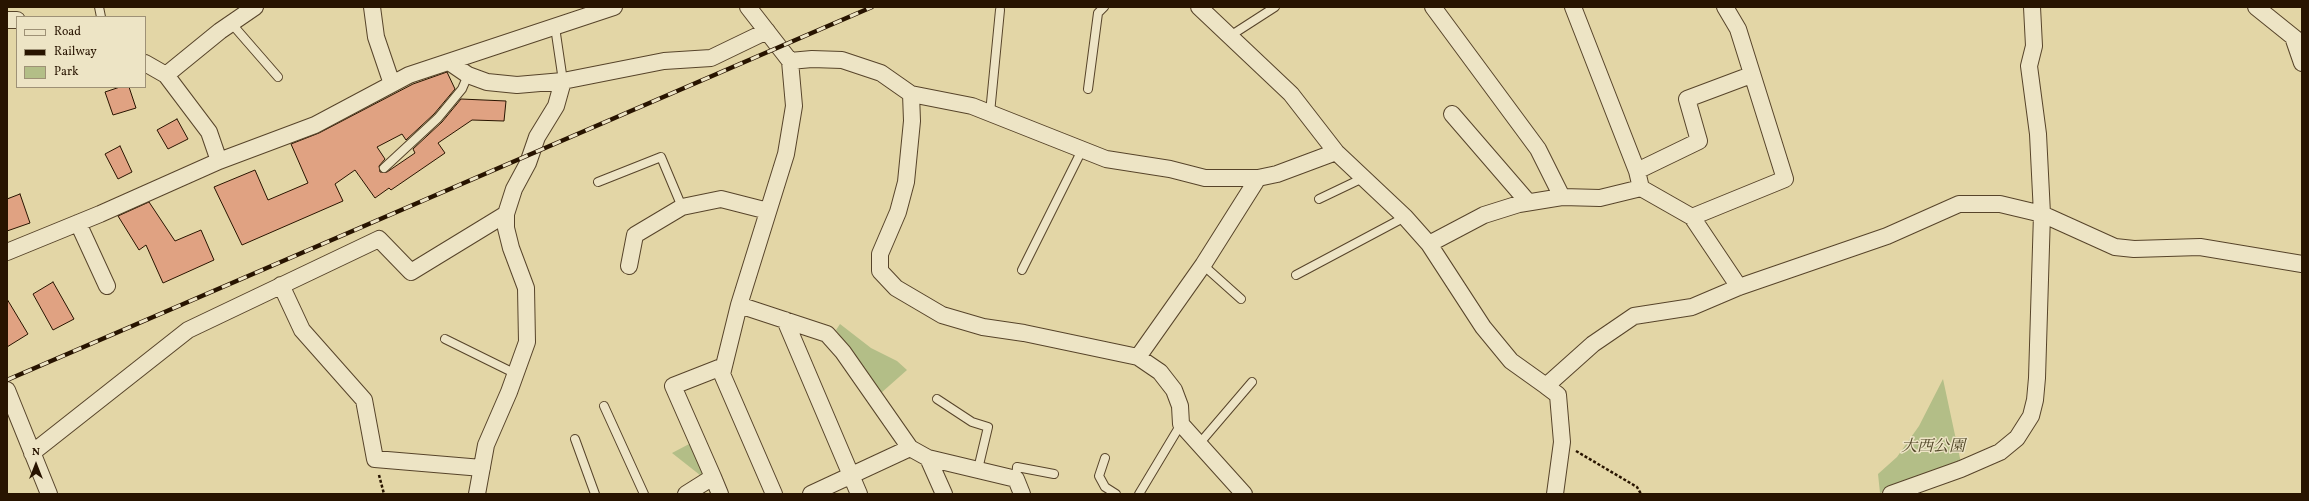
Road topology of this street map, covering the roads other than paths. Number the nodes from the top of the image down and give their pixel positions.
1 (255, 7) edge
2 (372, 7) edge
3 (614, 7) edge
4 (748, 7) edge
5 (1104, 7) edge
6 (1199, 7) edge
7 (1275, 7) edge
8 (1573, 7) edge
9 (1725, 7) edge
10 (2032, 7) edge
11 (2256, 7) edge
12 (1438, 9) edge
13 (1000, 10) dead end
14 (232, 24) junction
15 (555, 27) junction
16 (767, 32) junction
17 (1230, 36) junction
18 (2297, 40) edge
19 (790, 61) junction
20 (450, 62) junction
21 (2302, 63) edge
22 (146, 64) edge
23 (166, 75) junction
24 (468, 75) junction
25 (1751, 75) junction
26 (278, 77) dead end
27 (563, 81) junction
28 (392, 84) junction
29 (1088, 89) dead end
30 (912, 94) junction
31 (990, 113) junction
32 (1452, 114) dead end
33 (1082, 150) junction
34 (1336, 152) junction
35 (219, 161) junction
36 (384, 168) dead end
37 (1637, 171) junction
38 (1258, 178) junction
39 (1363, 178) junction
40 (598, 182) dead end
41 (1641, 188) junction
42 (1562, 197) junction
43 (1319, 199) dead end
44 (1528, 202) junction
45 (682, 207) junction
46 (768, 211) junction
47 (506, 214) junction
48 (2042, 214) junction
49 (1405, 217) junction
50 (1692, 217) junction
51 (78, 223) junction
52 (1429, 244) junction
53 (7, 252) edge
54 (2302, 264) edge
55 (1204, 265) junction
56 (629, 266) dead end
57 (1022, 270) dead end
58 (1296, 275) dead end
59 (281, 285) junction
60 (107, 286) dead end
61 (1739, 287) junction
62 (1241, 299) dead end
63 (739, 305) junction
64 (785, 320) junction
65 (445, 339) dead end
66 (1138, 357) junction
67 (724, 366) junction
68 (516, 374) junction
69 (1252, 382) dead end
70 (1546, 386) junction
71 (9, 396) edge
72 (937, 399) dead end
73 (604, 406) dead end
74 (1181, 424) junction
75 (575, 439) dead end
76 (1199, 444) junction
77 (910, 448) junction
78 (32, 453) junction
79 (928, 458) junction
80 (1105, 458) dead end
81 (482, 468) junction
82 (978, 469) junction
83 (1054, 474) dead end
84 (851, 476) junction
85 (713, 477) junction
86 (1016, 479) junction
87 (1922, 489) edge
88 (49, 494) edge
89 (477, 494) edge
90 (595, 494) edge
91 (644, 494) edge
92 (686, 494) edge
93 (720, 494) edge
94 (774, 494) edge
95 (811, 494) edge
96 (859, 494) edge
97 (944, 494) edge
98 (1022, 494) edge
99 (1116, 494) edge
100 (1139, 494) edge
101 (1244, 494) edge
102 (1555, 494) edge
103 (1891, 494) edge

1 - 14 street
2 - 28 street
3 - 15 street
4 - 16 street
5 - 29 lane
6 - 17 street
7 - 17 lane
8 - 37 street
9 - 25 street
10 - 48 street
11 - 18 street
12 - 42 street
13 - 31 lane
14 - 23 street
14 - 26 lane
15 - 20 street
15 - 27 lane
16 - 19 street
16 - 27 street
17 - 34 street
18 - 21 street
19 - 30 street
19 - 46 street
20 - 24 street
20 - 28 street
22 - 23 street
23 - 35 street
24 - 27 street
24 - 36 lane
25 - 37 street
25 - 50 street
27 - 47 street
28 - 35 street
30 - 31 street
30 - 66 street
31 - 33 street
32 - 44 street
33 - 38 street
33 - 57 lane
34 - 38 street
34 - 39 street
35 - 51 street
37 - 41 street
38 - 55 street
39 - 43 lane
39 - 49 street
40 - 45 lane
41 - 42 street
41 - 50 street
42 - 44 street
44 - 52 street
45 - 46 street
45 - 56 street
46 - 63 street
47 - 59 street
47 - 68 street
48 - 54 street
48 - 61 street
48 - 87 street
49 - 52 street
49 - 58 lane
50 - 61 street
51 - 53 street
51 - 60 street
52 - 70 street
55 - 62 lane
55 - 66 street
59 - 78 street
59 - 81 street
61 - 70 street
63 - 64 street
63 - 67 street
64 - 77 street
64 - 84 street
65 - 68 lane
66 - 74 street
67 - 85 street
67 - 94 street
68 - 81 street
69 - 76 lane
70 - 102 street
71 - 78 street
72 - 82 lane
73 - 91 lane
74 - 76 street
74 - 100 lane
75 - 90 lane
76 - 101 street
77 - 79 street
77 - 84 street
78 - 88 street
79 - 82 street
79 - 97 street
80 - 99 lane
81 - 89 street
82 - 86 street
83 - 86 lane
84 - 95 street
84 - 96 street
85 - 92 street
85 - 93 street
86 - 98 street
87 - 103 street

